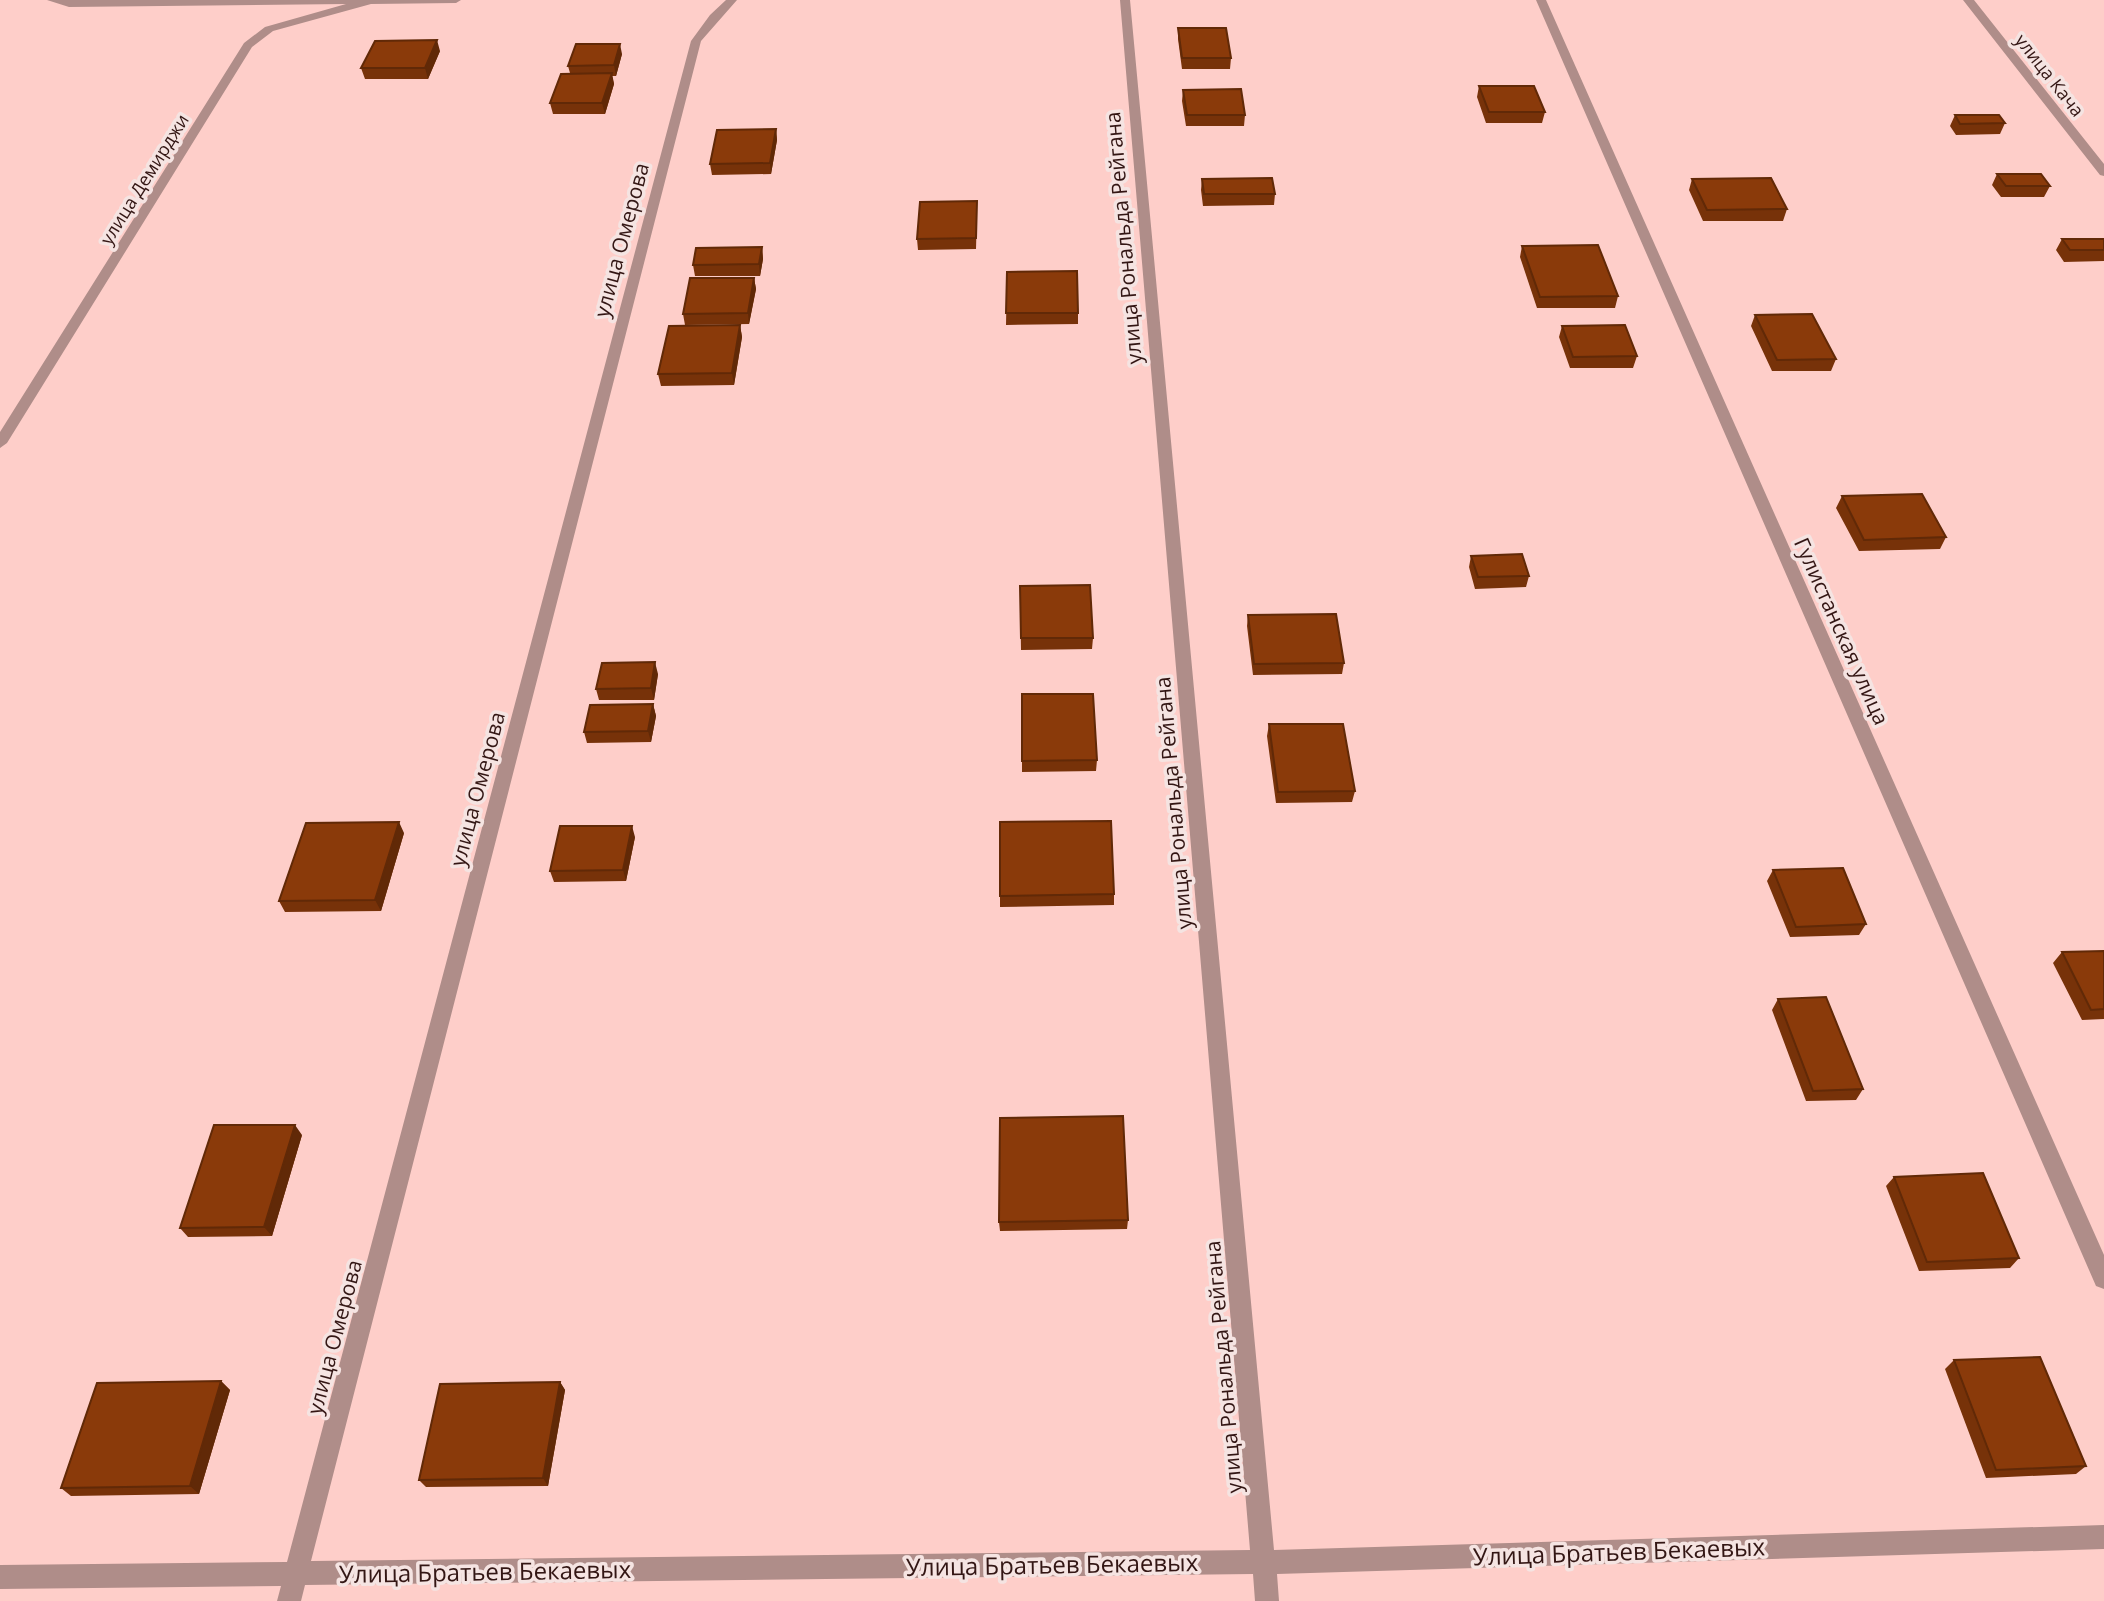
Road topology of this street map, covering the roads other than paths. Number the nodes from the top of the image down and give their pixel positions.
1 (52, 0) edge
2 (435, 0) edge
3 (456, 0) edge
4 (733, 0) edge
5 (1125, 0) edge
6 (1541, 0) edge
7 (1968, 0) edge
8 (370, 1) edge
9 (71, 2) edge
10 (2104, 173) edge
11 (0, 443) edge
12 (2104, 1279) edge
13 (2104, 1537) edge
14 (1264, 1562) junction
15 (296, 1573) junction
16 (0, 1577) edge
17 (289, 1601) edge
18 (1267, 1601) edge

1 - 9 street
2 - 3 street
2 - 8 street
4 - 15 street, улица Омерова
5 - 14 street, улица Рональда Рейгана
6 - 12 street, Гулистанская улица
7 - 10 street, улица Кача
8 - 9 street
8 - 11 street, улица Демирджи
13 - 14 street, Улица Братьев Бекаевых
14 - 15 street, Улица Братьев Бекаевых
14 - 18 street, улица Рональда Рейгана
15 - 16 street, Улица Братьев Бекаевых
15 - 17 street, улица Омерова

